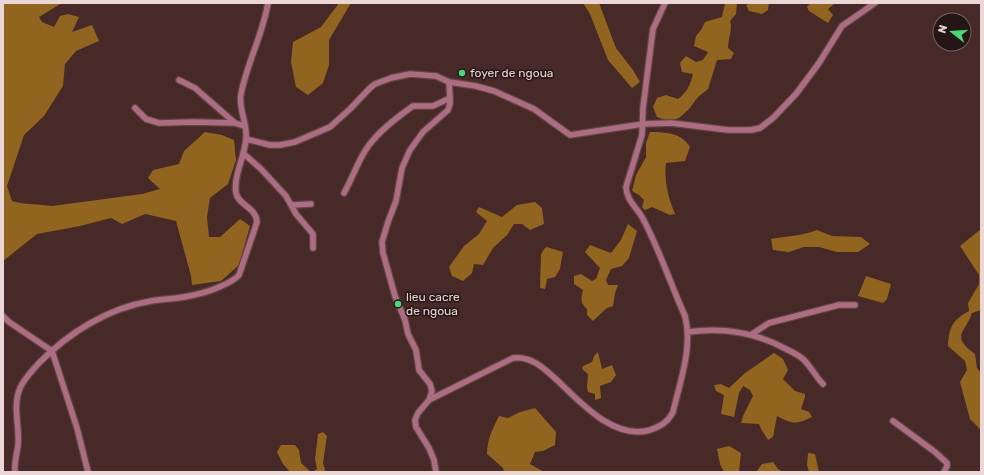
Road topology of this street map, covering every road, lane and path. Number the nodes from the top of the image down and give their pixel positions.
1 (268, 3) edge
2 (665, 3) edge
3 (875, 3) edge
4 (179, 80) dead end
5 (449, 82) junction
6 (450, 98) junction
7 (135, 108) dead end
8 (235, 123) junction
9 (643, 124) junction
10 (244, 126) junction
11 (246, 139) junction
12 (243, 153) junction
13 (344, 193) dead end
14 (292, 204) junction
15 (311, 204) dead end
16 (313, 248) dead end
17 (855, 305) dead end
18 (3, 316) edge
19 (688, 332) junction
20 (752, 334) junction
21 (52, 351) junction
22 (823, 384) dead end
23 (429, 400) junction
24 (893, 421) dead end
25 (15, 472) edge
26 (88, 472) edge
27 (436, 472) edge
28 (944, 472) edge

1 - 10 street
2 - 9 street
3 - 9 street
4 - 8 street
5 - 6 street
5 - 9 street
5 - 11 street
6 - 13 street
6 - 23 street
7 - 8 street
8 - 10 street
9 - 19 street
10 - 11 street
11 - 12 street
12 - 14 street
12 - 21 street
14 - 15 street
14 - 16 street
17 - 20 street
18 - 21 street
19 - 20 street
19 - 23 street
20 - 22 street
21 - 25 street
21 - 26 street
23 - 27 street
24 - 28 street

